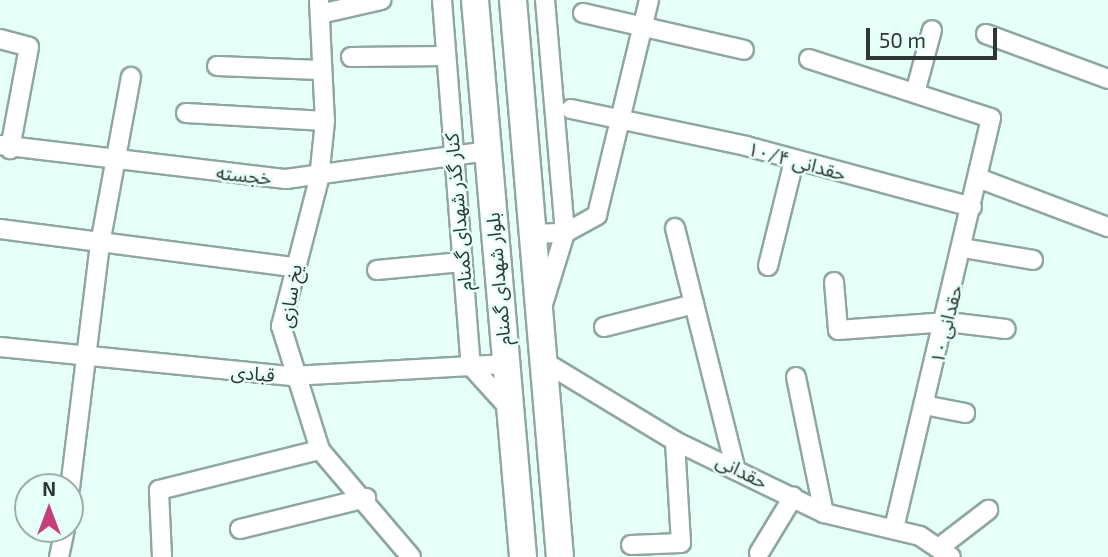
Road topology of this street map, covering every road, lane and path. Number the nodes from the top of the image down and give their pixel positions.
1 (381, 0) edge
2 (442, 0) edge
3 (475, 0) edge
4 (513, 0) edge
5 (545, 0) edge
6 (649, 0) edge
7 (319, 7) edge
8 (583, 13) dead end
9 (643, 29) junction
10 (932, 30) dead end
11 (986, 34) dead end
12 (0, 39) edge
13 (744, 50) dead end
14 (446, 56) junction
15 (351, 57) dead end
16 (809, 59) dead end
17 (217, 66) dead end
18 (320, 69) junction
19 (131, 77) dead end
20 (1108, 79) edge
21 (915, 93) junction
22 (571, 109) dead end
23 (186, 113) dead end
24 (620, 119) junction
25 (325, 121) junction
26 (5, 147) edge
27 (487, 151) junction
28 (454, 156) junction
29 (794, 161) junction
30 (114, 162) junction
31 (978, 178) junction
32 (319, 179) junction
33 (972, 207) junction
34 (1108, 227) edge
35 (676, 228) dead end
36 (0, 229) edge
37 (565, 233) junction
38 (532, 234) junction
39 (100, 244) junction
40 (963, 248) junction
41 (1032, 260) dead end
42 (462, 262) junction
43 (768, 266) dead end
44 (293, 267) junction
45 (377, 270) dead end
46 (834, 282) dead end
47 (694, 304) junction
48 (539, 317) junction
49 (948, 322) junction
50 (604, 327) dead end
51 (1006, 328) dead end
52 (0, 347) edge
53 (87, 358) junction
54 (543, 362) junction
55 (506, 364) junction
56 (471, 366) junction
57 (292, 376) junction
58 (796, 377) dead end
59 (924, 405) junction
60 (510, 409) junction
61 (965, 413) dead end
62 (676, 441) junction
63 (320, 450) junction
64 (735, 466) junction
65 (72, 473) edge
66 (793, 497) junction
67 (366, 498) junction
68 (988, 510) dead end
69 (824, 513) junction
70 (558, 516) junction
71 (520, 520) junction
72 (240, 529) dead end
73 (894, 529) junction
74 (631, 545) dead end
75 (945, 552) edge
76 (759, 554) dead end
77 (162, 557) edge
78 (411, 557) edge
79 (517, 557) edge
80 (523, 557) edge
81 (559, 557) edge
82 (567, 557) edge

1 - 7 street
2 - 14 street, کنار گذر شهدای گمنام
3 - 27 highway, بلوار شهدای گمنام
4 - 38 highway, بلوار شهدای گمنام
5 - 37 street
6 - 9 street
7 - 18 street, یخ سازی
8 - 9 street
9 - 13 street
9 - 24 street
10 - 21 street
11 - 20 street
12 - 26 street
14 - 15 street
14 - 28 street, کنار گذر شهدای گمنام
16 - 21 street
17 - 18 street
18 - 25 street, یخ سازی
19 - 30 street
21 - 31 street, حقدانی ۱۰
22 - 24 street, حقدانی ۱۰/۴
23 - 25 street
24 - 29 street, حقدانی ۱۰/۴
24 - 37 street
25 - 32 street, یخ سازی
26 - 30 street, خجسته
27 - 28 street, خجسته
27 - 55 highway, بلوار شهدای گمنام
28 - 32 street, خجسته
28 - 42 street, کنار گذر شهدای گمنام
29 - 33 street, حقدانی ۱۰/۴
29 - 43 street
30 - 32 street, خجسته
30 - 39 street
31 - 33 street, حقدانی ۱۰
31 - 34 street
32 - 44 street, یخ سازی
33 - 40 street, حقدانی ۱۰
35 - 47 street
36 - 39 street
37 - 38 street
37 - 48 street
38 - 48 highway, بلوار شهدای گمنام
39 - 44 street
39 - 53 street
40 - 41 street
40 - 49 street, حقدانی ۱۰
42 - 45 street
42 - 56 street, کنار گذر شهدای گمنام
44 - 57 street, یخ سازی
46 - 49 street
47 - 50 street
47 - 64 street
48 - 54 highway, بلوار شهدای گمنام
49 - 51 street
49 - 59 street, حقدانی ۱۰
52 - 53 street, قبادی
53 - 57 street, قبادی
53 - 65 street
54 - 62 street, حقدانی
54 - 70 highway, بلوار شهدای گمنام
55 - 56 street, قبادی
55 - 60 highway, بلوار شهدای گمنام
56 - 57 street, قبادی
56 - 60 street
57 - 63 street, یخ سازی
58 - 69 street
59 - 61 street
59 - 73 street, حقدانی ۱۰
60 - 71 highway, بلوار شهدای گمنام
62 - 64 street, حقدانی
62 - 74 street
63 - 67 street, یخ سازی
63 - 77 street
64 - 66 street, حقدانی
66 - 69 street, حقدانی
66 - 76 street
67 - 72 street
67 - 78 street, یخ سازی
68 - 75 street
69 - 73 street, حقدانی
70 - 81 highway, بلوار شهدای گمنام
70 - 82 highway
71 - 79 highway
71 - 80 highway, بلوار شهدای گمنام
73 - 75 street, حقدانی

